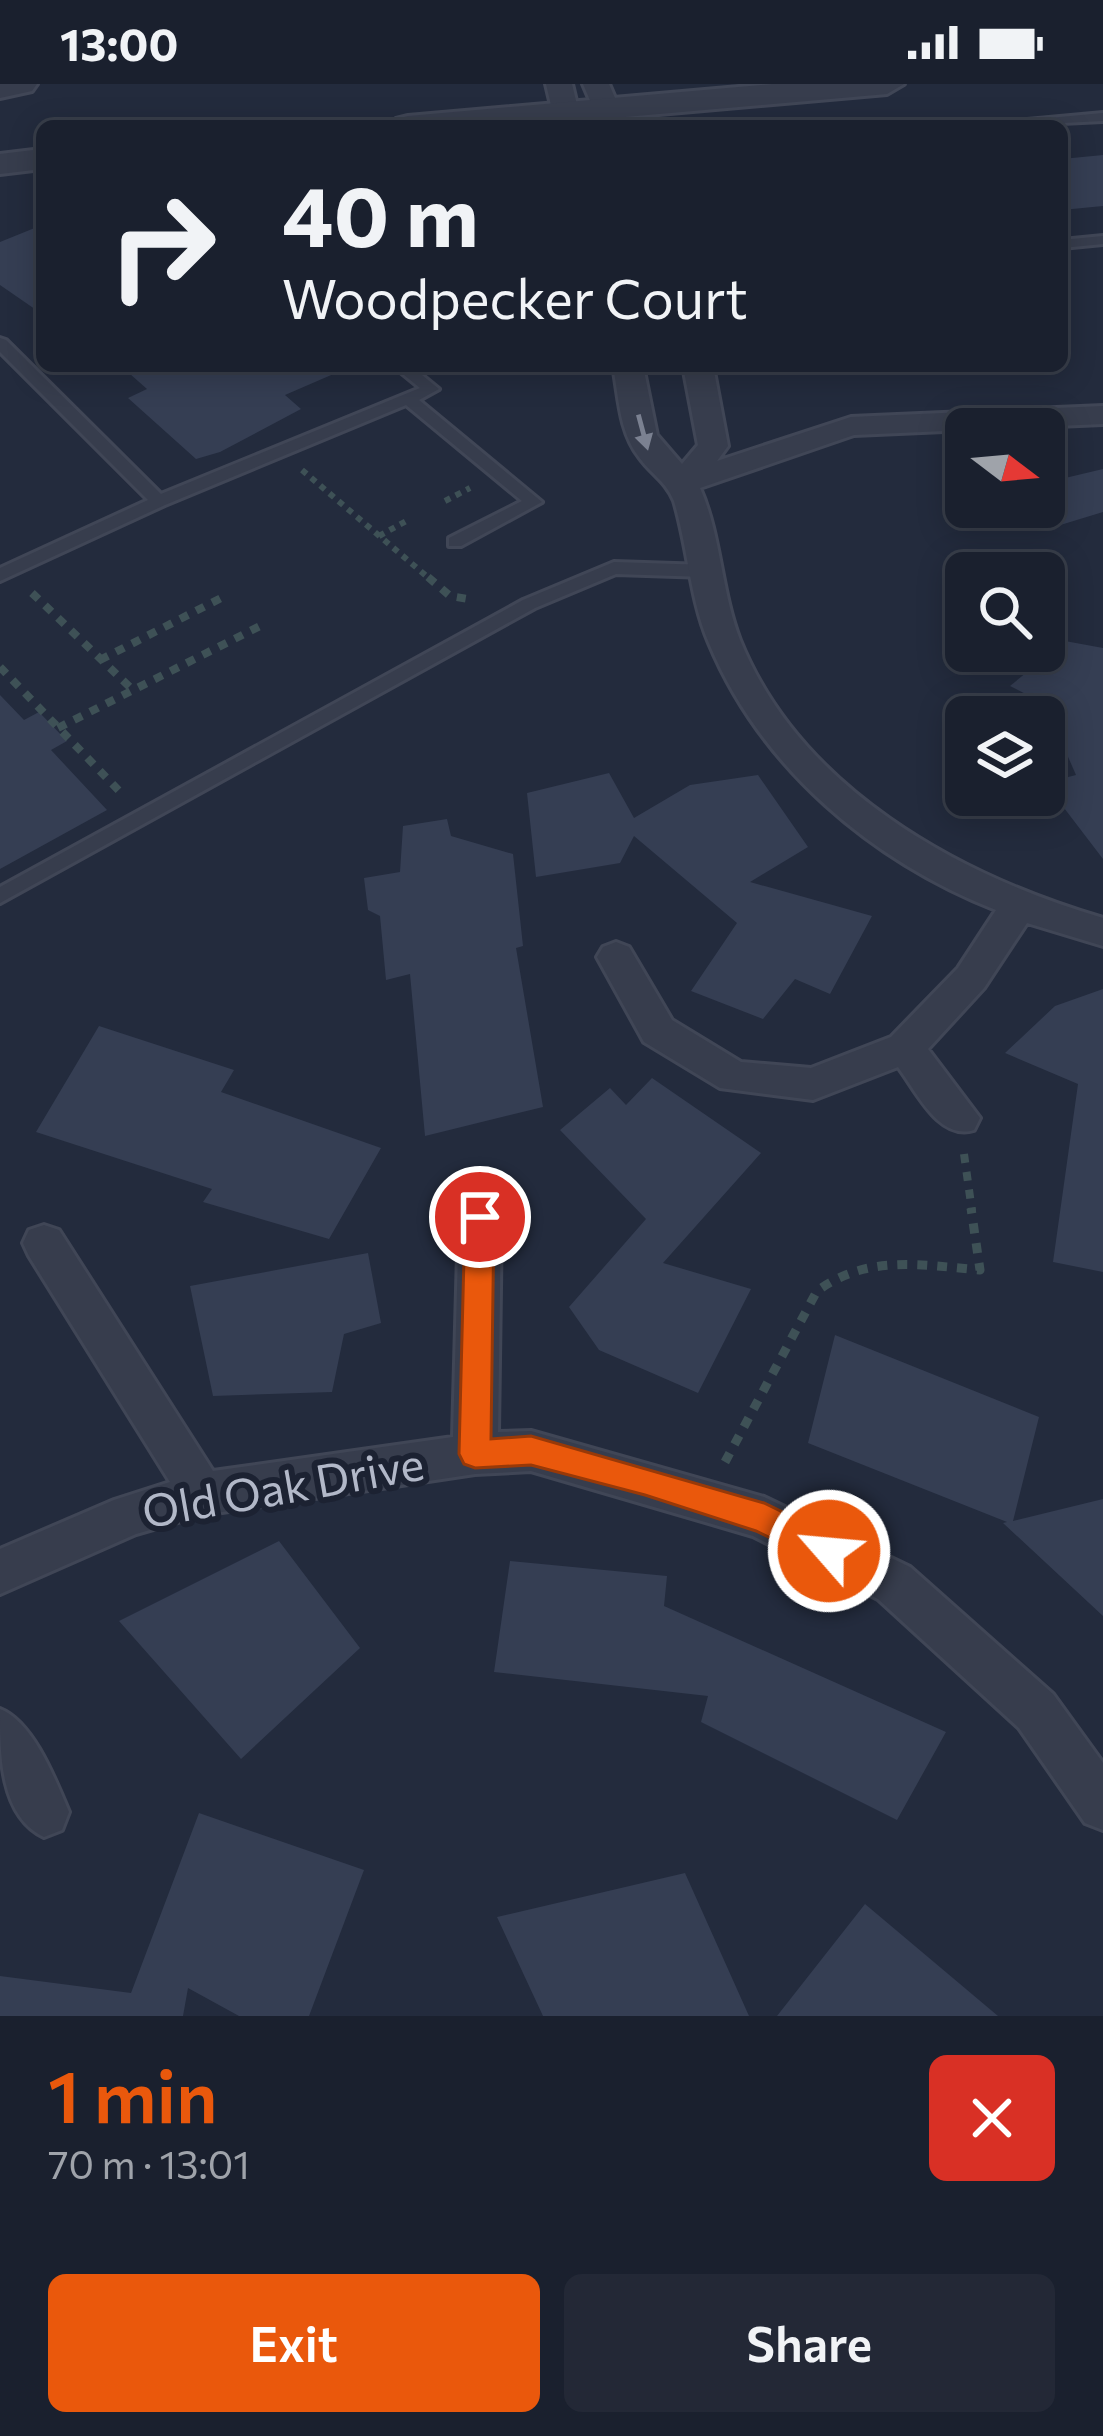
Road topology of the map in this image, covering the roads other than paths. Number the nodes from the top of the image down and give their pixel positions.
1 (20, 84) edge
2 (887, 84) edge
3 (0, 88) edge
4 (749, 97) junction
5 (606, 106) edge
6 (564, 107) edge
7 (1103, 117) edge
8 (458, 120) edge
9 (688, 120) edge
10 (1068, 120) edge
11 (36, 160) edge
12 (0, 164) edge
13 (1103, 240) edge
14 (1068, 243) edge
15 (0, 343) edge
16 (409, 372) edge
17 (629, 372) edge
18 (699, 372) edge
19 (408, 400) junction
20 (1103, 415) edge
21 (683, 483) junction
22 (159, 501) junction
23 (455, 542) dead end
24 (706, 571) junction
25 (0, 575) edge
26 (0, 896) edge
27 (1018, 907) junction
28 (1103, 932) edge
29 (616, 957) dead end
30 (905, 1048) junction
31 (960, 1118) road end
32 (480, 1217) dead end
33 (44, 1243) dead end
34 (475, 1454) junction
35 (202, 1494) junction
36 (0, 1572) edge
37 (0, 1733) edge
38 (1103, 1805) edge
39 (44, 1812) dead end

1 - 3 street
2 - 4 street
4 - 5 street
4 - 9 street
5 - 6 street
6 - 8 street
7 - 10 lane
11 - 12 street
13 - 14 lane
15 - 22 lane
16 - 19 lane
17 -> 21 street
18 - 21 street
19 - 22 lane
19 - 23 lane
20 - 21 street
21 - 24 street
22 - 25 lane
24 - 26 lane
24 - 27 street
27 - 28 street
27 - 30 street
29 - 30 street
30 - 31 street
32 - 34 street
33 - 35 street
34 - 35 street, Old Oak Drive
34 - 38 street, Old Oak Drive
35 - 36 street, Old Oak Drive
37 - 39 street

